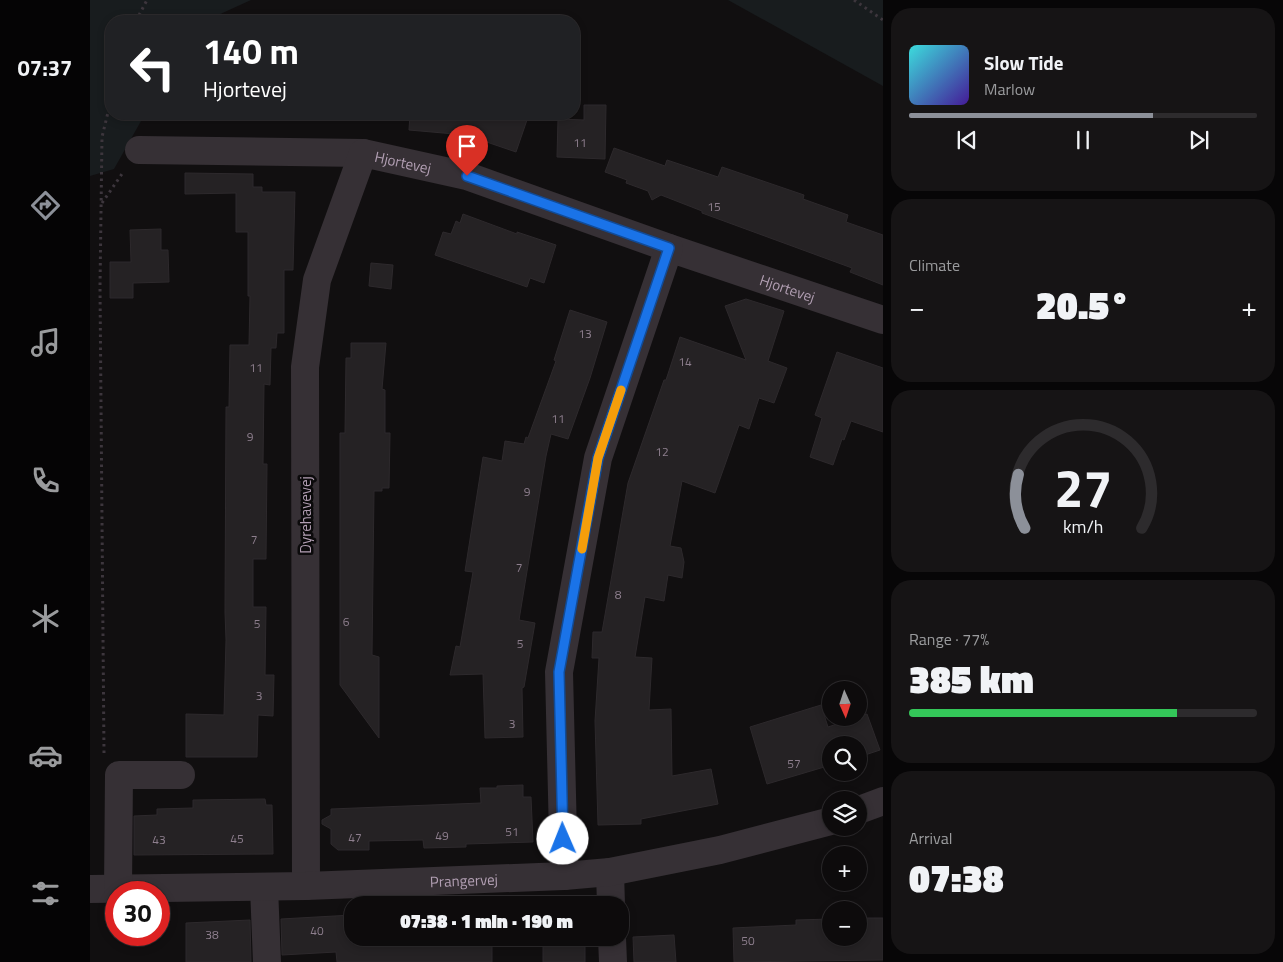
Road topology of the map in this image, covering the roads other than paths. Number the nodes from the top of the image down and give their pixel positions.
1 (139, 150) road end
2 (363, 153) junction
3 (669, 248) junction
4 (883, 320) edge
5 (181, 776) dead end
6 (883, 801) edge
7 (867, 807) edge
8 (822, 822) edge
9 (610, 872) junction
10 (564, 876) junction
11 (118, 881) edge
12 (306, 886) junction
13 (264, 887) junction
14 (170, 888) edge
15 (90, 889) edge
16 (105, 889) edge
17 (611, 896) edge
18 (612, 946) edge
19 (267, 962) edge
20 (613, 962) edge

1 - 2 street, Hjortevej
2 - 3 street, Hjortevej
2 - 12 street, Dyrehavevej
3 - 4 street, Hjortevej
3 - 10 street
5 - 11 street
6 - 7 street
8 - 9 street, Prangervej
9 - 10 street, Prangervej
9 - 17 street
10 - 12 street, Prangervej
12 - 13 street, Prangervej
13 - 14 street, Prangervej
13 - 19 street
15 - 16 street, Prangervej
18 - 20 street

